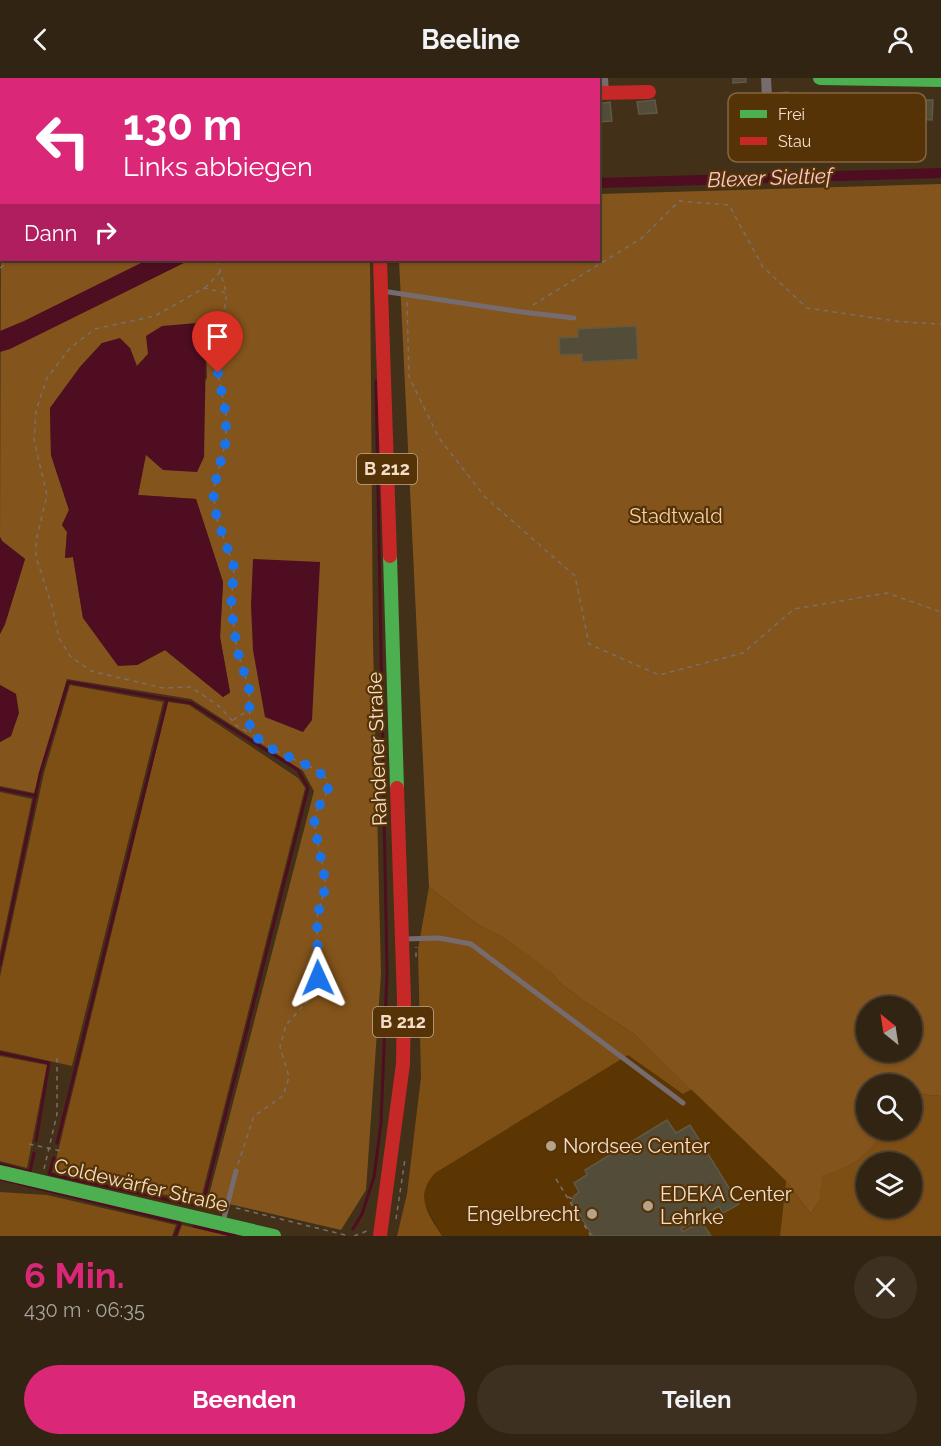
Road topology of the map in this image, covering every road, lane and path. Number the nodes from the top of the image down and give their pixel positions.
1 (603, 78) edge
2 (766, 78) edge
3 (820, 78) edge
4 (903, 79) edge
5 (941, 81) edge
6 (649, 92) dead end
7 (601, 93) edge
8 (767, 93) edge
9 (217, 261) edge
10 (380, 261) edge
11 (221, 270) junction
12 (204, 288) junction
13 (381, 291) junction
14 (227, 293) junction
15 (406, 294) junction
16 (522, 312) junction
17 (574, 318) dead end
18 (941, 324) edge
19 (941, 612) edge
20 (249, 710) junction
21 (232, 720) junction
22 (250, 733) junction
23 (403, 939) junction
24 (57, 1055) dead end
25 (683, 1103) dead end
26 (29, 1144) dead end
27 (48, 1149) junction
28 (61, 1151) dead end
29 (236, 1171) joint
30 (0, 1172) edge
31 (556, 1179) dead end
32 (41, 1181) junction
33 (567, 1197) junction
34 (573, 1199) dead end
35 (227, 1206) junction
36 (223, 1223) junction
37 (274, 1236) edge
38 (349, 1236) edge
39 (380, 1236) edge
40 (591, 1236) edge

1 - 7 street
2 - 8 street
3 - 4 main road
4 - 5 main road
6 - 7 main road
9 - 11 path
10 - 13 main road, Rahdener Straße / B 212
11 - 12 path
11 - 14 path
12 - 14 path
12 - 21 path
13 - 15 lane
13 - 23 main road, Rahdener Straße / B 212
14 - 20 path
15 - 16 lane
15 - 19 path
16 - 17 lane
16 - 18 path
20 - 21 path
20 - 22 path
21 - 22 path
22 - 29 path
23 - 25 lane
23 - 39 main road, Rahdener Straße / B 212
24 - 27 path
26 - 27 path
27 - 28 path
27 - 32 path
29 - 35 lane
30 - 32 main road, Coldewärfer Straße
31 - 33 path
32 - 36 main road, Coldewärfer Straße
33 - 34 path
33 - 40 path
35 - 36 lane
35 - 38 path
36 - 37 main road, Coldewärfer Straße

